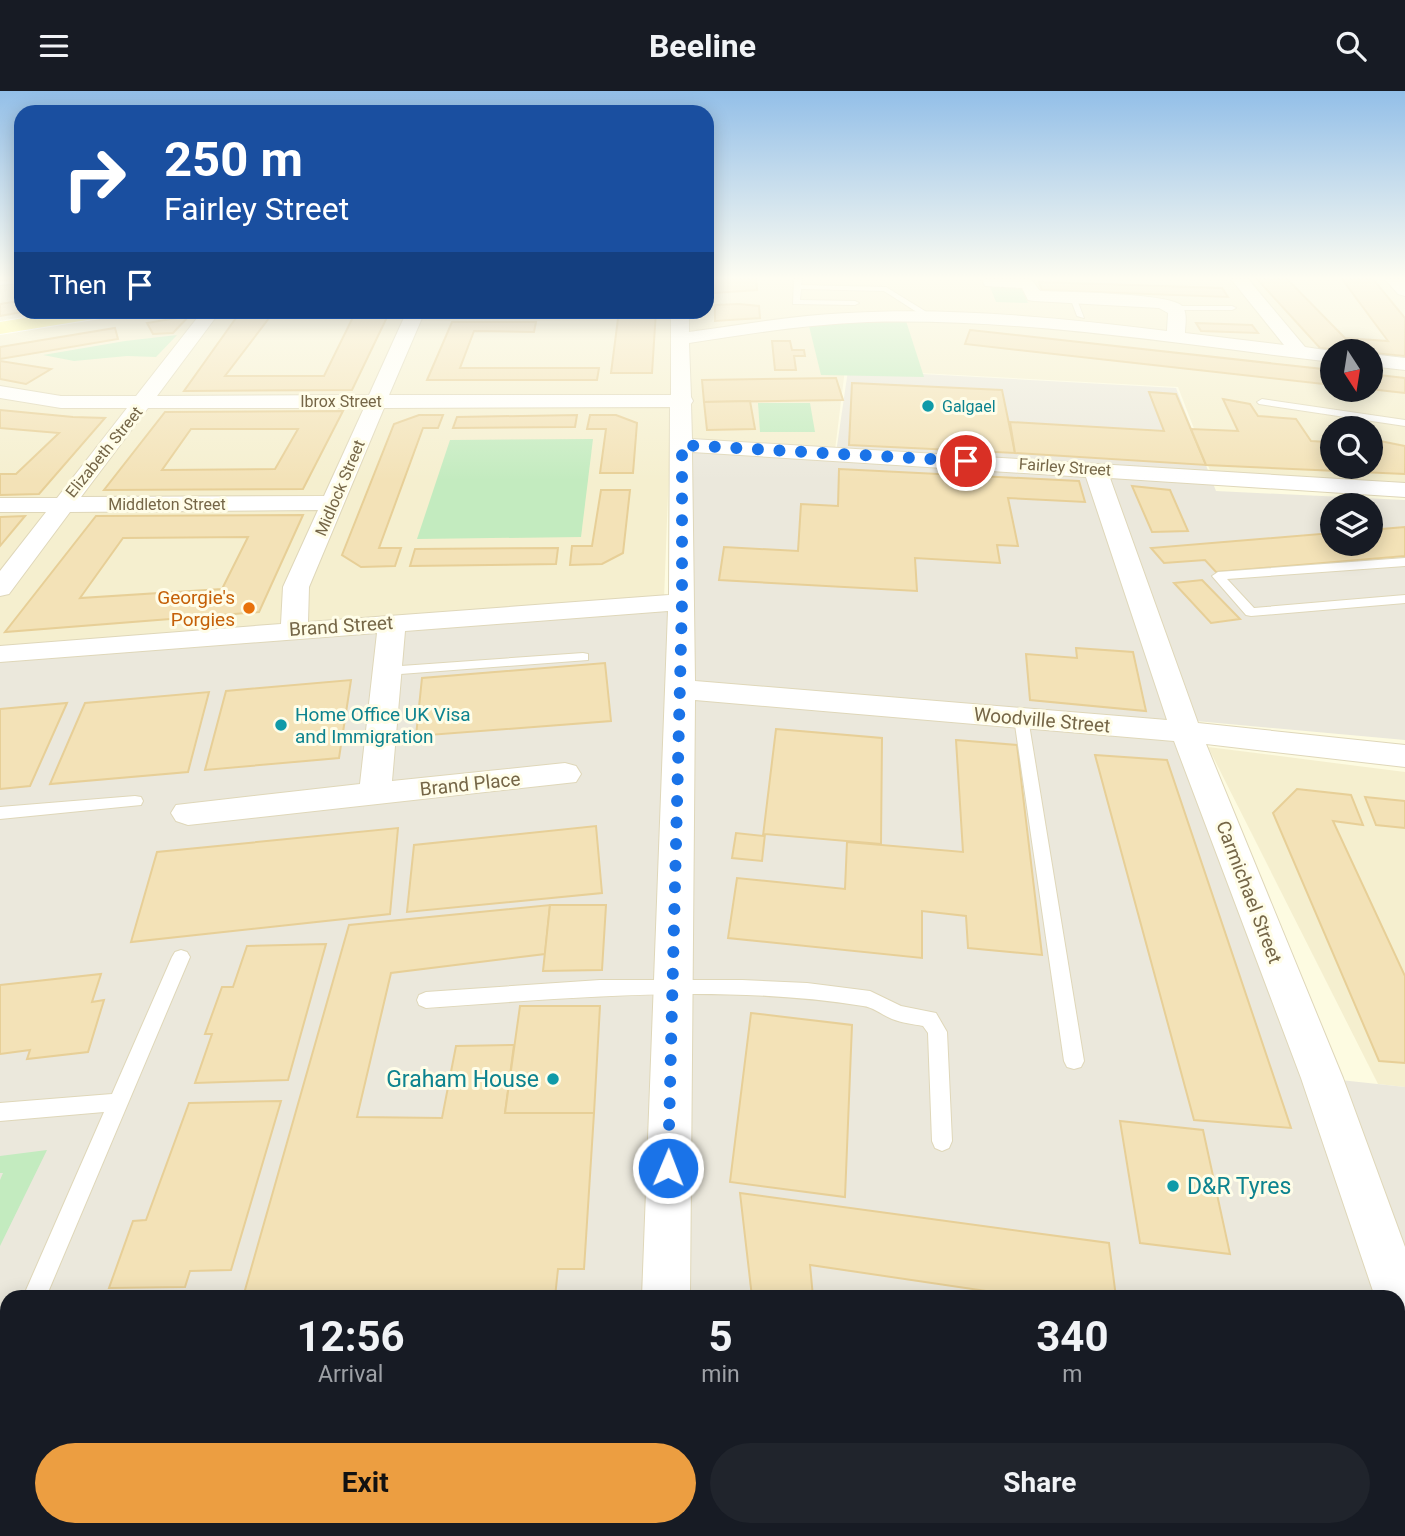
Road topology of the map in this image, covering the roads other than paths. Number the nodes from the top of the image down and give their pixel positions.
1 (185, 346) edge
2 (401, 346) edge
3 (681, 346) edge
4 (1249, 346) edge
5 (1295, 346) edge
6 (1300, 353) junction
7 (1320, 355) edge
8 (1383, 362) edge
9 (1405, 364) edge
10 (0, 392) edge
11 (145, 401) junction
12 (377, 401) junction
13 (683, 401) junction
14 (1262, 403) dead end
15 (1405, 423) edge
16 (682, 445) junction
17 (1095, 469) junction
18 (1405, 490) edge
19 (334, 503) junction
20 (62, 504) junction
21 (0, 505) edge
22 (1405, 562) edge
23 (0, 588) edge
24 (1405, 599) edge
25 (682, 602) junction
26 (392, 623) junction
27 (294, 629) junction
28 (0, 654) edge
29 (583, 657) dead end
30 (387, 671) junction
31 (678, 689) junction
32 (1021, 718) junction
33 (1186, 731) junction
34 (1405, 756) edge
35 (565, 774) dead end
36 (375, 794) junction
37 (135, 801) dead end
38 (0, 813) edge
39 (188, 813) dead end
40 (181, 957) dead end
41 (672, 988) junction
42 (426, 1000) dead end
43 (1074, 1061) dead end
44 (118, 1102) junction
45 (0, 1112) edge
46 (942, 1141) dead end
47 (37, 1290) edge
48 (666, 1290) edge
49 (1397, 1290) edge

1 - 11 street, Elizabeth Street
2 - 12 street, Midlock Street
3 - 13 street
4 - 6 street
5 - 6 street
6 - 7 street
8 - 9 street
10 - 11 street, Ibrox Street
11 - 12 street, Ibrox Street
11 - 20 street, Elizabeth Street
12 - 13 street, Ibrox Street
12 - 19 street, Midlock Street
13 - 16 street
14 - 15 lane
16 - 17 street, Fairley Street
16 - 25 street
17 - 18 street, Fairley Street
17 - 33 street, Carmichael Street
19 - 20 street, Middleton Street
19 - 27 street, Midlock Street
20 - 21 street, Middleton Street
20 - 23 street, Elizabeth Street
22 - 24 lane
25 - 26 street, Brand Street
25 - 31 street
26 - 27 street, Brand Street
26 - 30 street
27 - 28 street, Brand Street
29 - 30 lane
30 - 36 street
31 - 32 street, Woodville Street
31 - 41 street
32 - 33 street, Woodville Street
32 - 43 lane
33 - 34 street, Woodville Street
33 - 49 street, Carmichael Street
35 - 36 street, Brand Place
36 - 39 street, Brand Place
37 - 38 lane
40 - 44 lane
41 - 42 lane
41 - 46 lane
41 - 48 street
44 - 45 lane
44 - 47 lane

